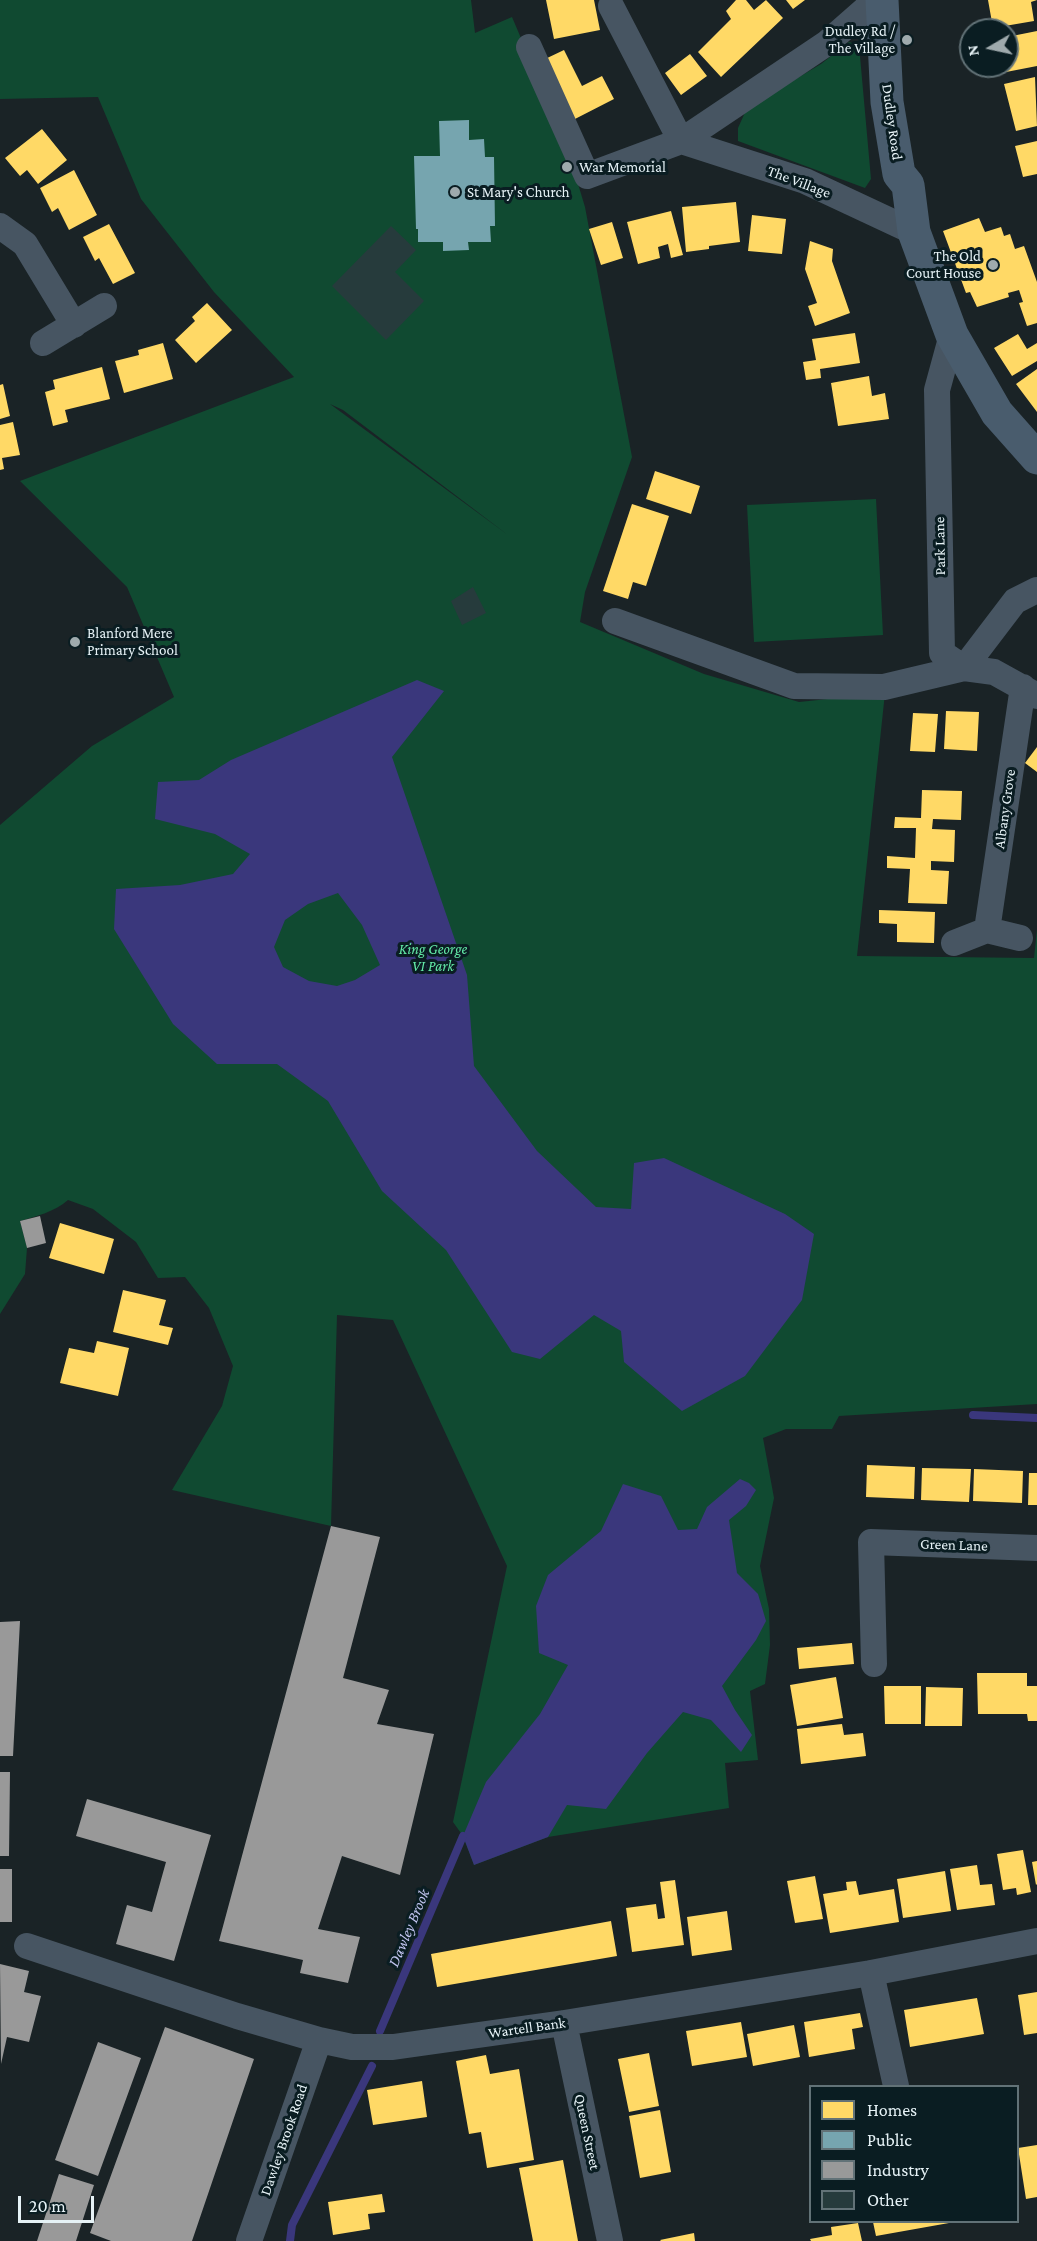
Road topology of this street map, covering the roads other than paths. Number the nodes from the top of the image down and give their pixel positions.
1 (876, 0) edge
2 (882, 0) edge
3 (611, 6) dead end
4 (529, 47) dead end
5 (681, 141) junction
6 (0, 226) edge
7 (914, 232) junction
8 (104, 306) dead end
9 (74, 325) junction
10 (952, 335) junction
11 (43, 343) dead end
12 (1037, 458) edge
13 (1037, 590) edge
14 (615, 621) dead end
15 (964, 668) junction
16 (1030, 692) edge
17 (987, 930) junction
18 (1020, 938) dead end
19 (954, 943) dead end
20 (1037, 1548) edge
21 (874, 1664) dead end
22 (1037, 1941) edge
23 (27, 1946) dead end
24 (871, 1973) junction
25 (564, 2023) junction
26 (319, 2040) junction
27 (896, 2085) edge
28 (249, 2241) edge
29 (610, 2241) edge

1 - 5 street
2 - 7 main road, Dudley Road
3 - 5 street
4 - 5 street
5 - 7 street, The Village
6 - 9 street
7 - 10 main road, Dudley Road
8 - 9 street
9 - 11 street
10 - 12 main road, Dudley Road
10 - 15 street, Park Lane
13 - 15 street
14 - 15 street
15 - 16 street
16 - 17 street, Albany Grove
17 - 18 street
17 - 19 street
20 - 21 street, Green Lane
22 - 24 street, Wartell Bank
23 - 26 street, Wartell Bank
24 - 25 street, Wartell Bank
24 - 27 street
25 - 26 street, Wartell Bank
25 - 29 street, Queen Street
26 - 28 street, Dawley Brook Road

